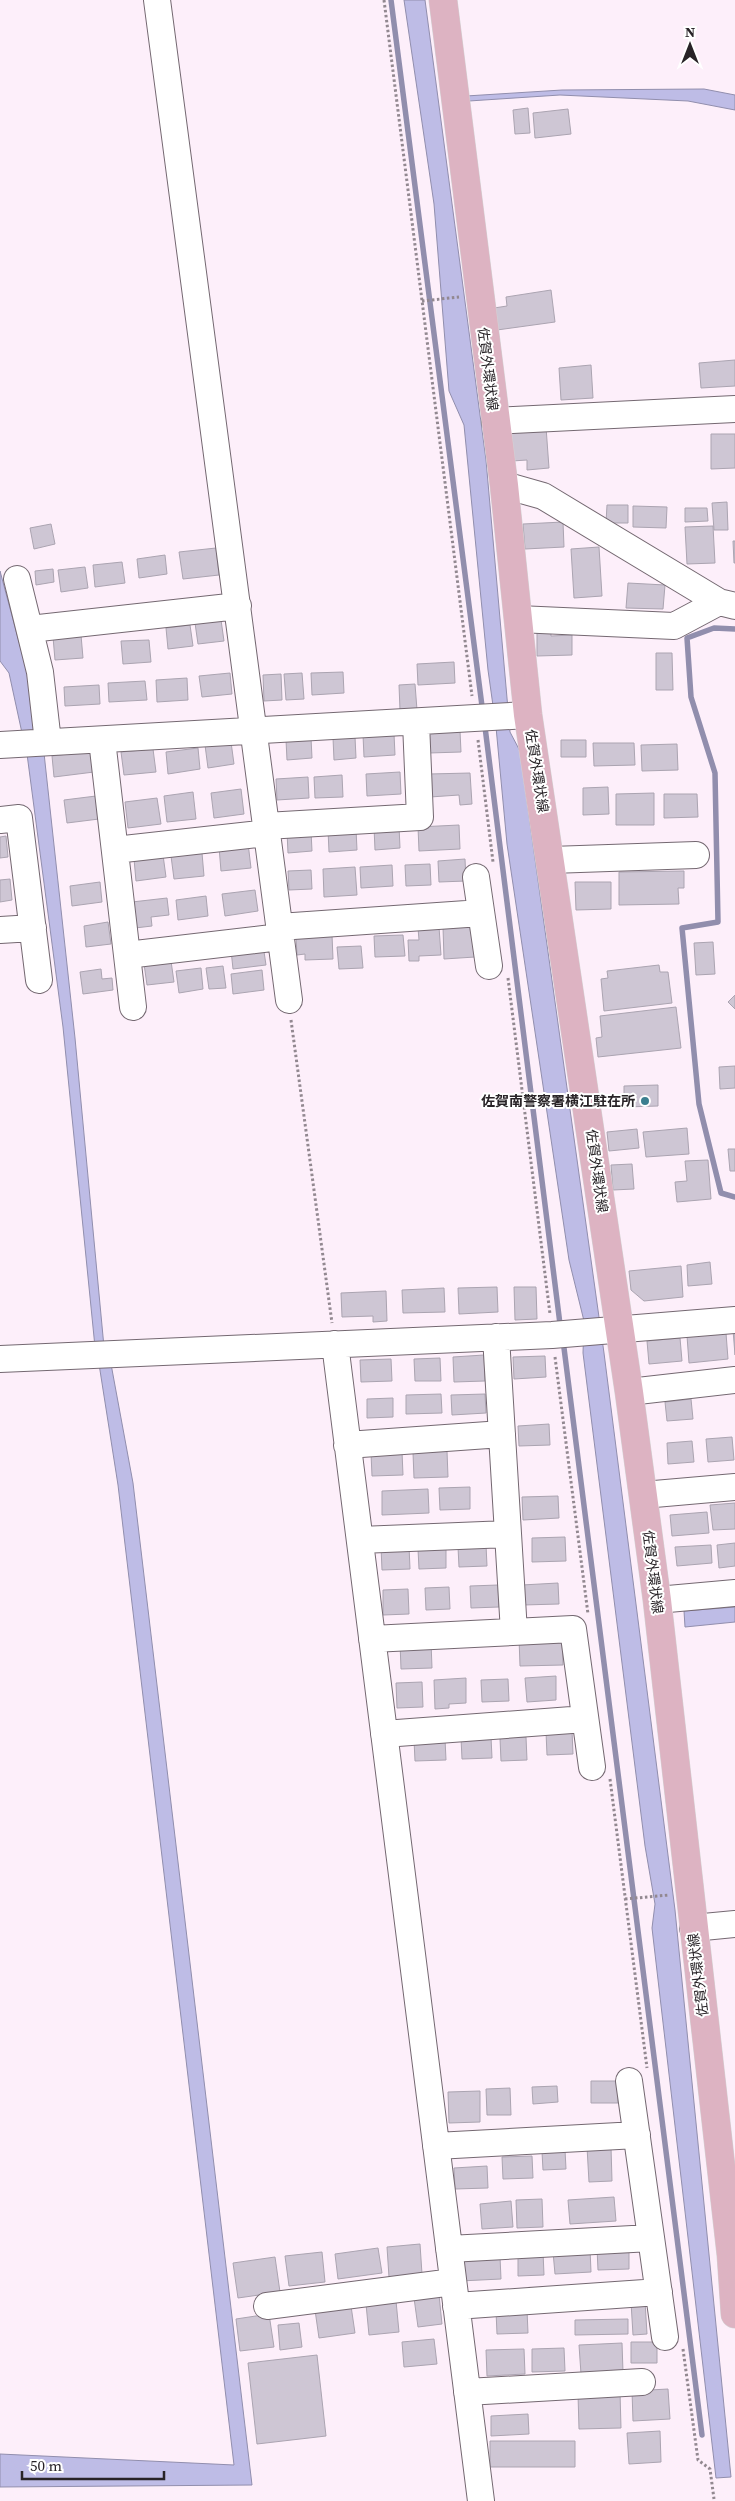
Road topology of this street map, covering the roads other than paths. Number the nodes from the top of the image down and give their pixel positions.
1 (157, 0) edge
2 (443, 0) edge
3 (735, 409) edge
4 (495, 421) junction
5 (504, 486) junction
6 (17, 579) dead end
7 (727, 604) edge
8 (238, 606) junction
9 (518, 619) junction
10 (30, 629) junction
11 (502, 716) junction
12 (416, 722) junction
13 (254, 731) junction
14 (102, 740) junction
15 (48, 742) junction
16 (0, 745) edge
17 (0, 820) edge
18 (266, 829) junction
19 (115, 850) junction
20 (696, 855) dead end
21 (551, 860) junction
22 (485, 871) road end
23 (481, 913) junction
24 (33, 928) junction
25 (0, 930) edge
26 (280, 932) junction
27 (127, 955) junction
28 (498, 969) road end
29 (39, 980) dead end
30 (289, 1000) road end
31 (133, 1008) dead end
32 (735, 1320) edge
33 (617, 1331) junction
34 (496, 1337) junction
35 (335, 1344) junction
36 (0, 1359) edge
37 (735, 1380) edge
38 (629, 1392) junction
39 (502, 1434) junction
40 (347, 1445) junction
41 (735, 1487) edge
42 (643, 1495) junction
43 (508, 1534) junction
44 (360, 1540) junction
45 (735, 1593) edge
46 (657, 1600) junction
47 (514, 1632) junction
48 (372, 1639) junction
49 (585, 1719) junction
50 (384, 1734) junction
51 (600, 1769) road end
52 (735, 1924) edge
53 (693, 1928) junction
54 (639, 2079) road end
55 (637, 2135) junction
56 (436, 2146) junction
57 (651, 2238) junction
58 (449, 2250) junction
59 (733, 2255) edge
60 (659, 2292) junction
61 (454, 2294) junction
62 (267, 2306) dead end
63 (735, 2314) edge
64 (674, 2339) road end
65 (642, 2382) dead end
66 (467, 2392) junction
67 (481, 2501) edge

1 - 8 street
2 - 4 main road, 佐賀外環状線
3 - 4 street
4 - 5 main road, 佐賀外環状線
5 - 7 street
5 - 9 main road, 佐賀外環状線
6 - 10 street
7 - 9 street
8 - 10 street
8 - 13 street
9 - 11 main road, 佐賀外環状線
10 - 15 street
11 - 12 street
11 - 21 main road, 佐賀外環状線
12 - 13 street
12 - 18 street
13 - 14 street
13 - 18 street
14 - 15 street
14 - 19 street
15 - 16 street
17 - 24 street
18 - 19 street
18 - 26 street
19 - 27 street
20 - 21 street
21 - 33 main road, 佐賀外環状線
22 - 23 street
23 - 26 street
23 - 28 street
24 - 25 street
24 - 29 street
26 - 27 street
26 - 30 street
27 - 31 street
32 - 33 street
33 - 34 street
33 - 38 main road, 佐賀外環状線
34 - 35 street
34 - 39 street
35 - 36 street
35 - 40 street
37 - 38 street
38 - 42 main road, 佐賀外環状線
39 - 40 street
39 - 43 street
40 - 44 street
41 - 42 street
42 - 46 main road, 佐賀外環状線
43 - 44 street
43 - 47 street
44 - 48 street
45 - 46 street
46 - 53 main road, 佐賀外環状線
47 - 48 street
47 - 49 street
48 - 50 street
49 - 50 street
49 - 51 street
50 - 56 street
52 - 53 street
53 - 59 main road, 佐賀外環状線
54 - 55 street
55 - 56 street
55 - 57 street
56 - 58 street
57 - 58 street
57 - 60 street
58 - 61 street
59 - 63 main road, 佐賀外環状線
60 - 61 street
60 - 64 street
61 - 62 street
61 - 66 street
65 - 66 street
66 - 67 street

